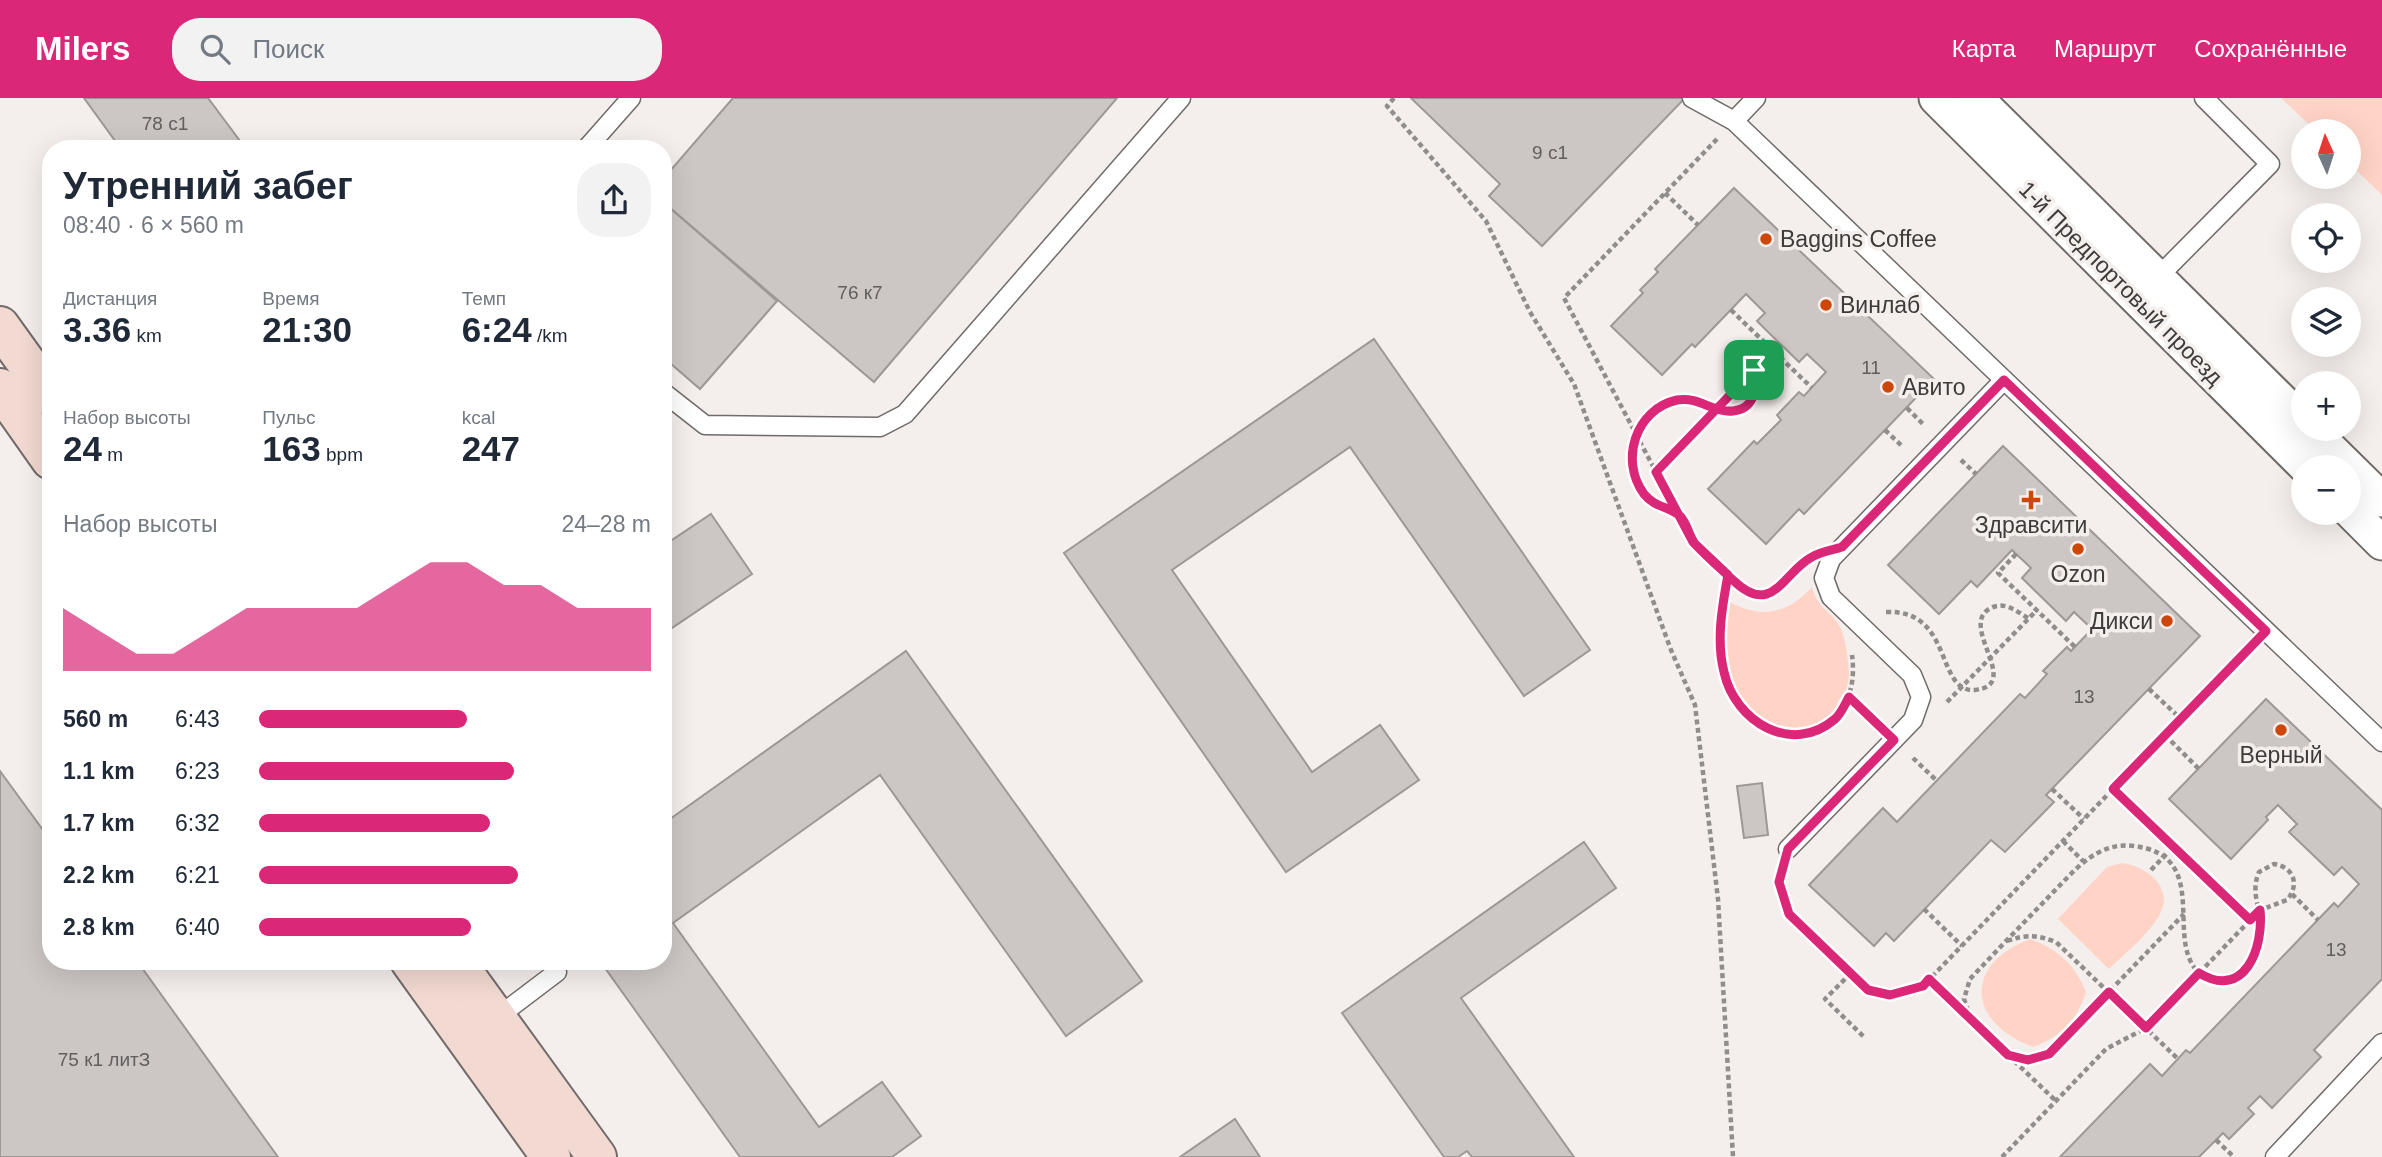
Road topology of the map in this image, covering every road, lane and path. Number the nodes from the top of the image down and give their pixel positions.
1 (631, 98) edge
2 (1181, 98) edge
3 (1394, 98) edge
4 (1692, 98) edge
5 (1756, 98) edge
6 (1936, 98) edge
7 (1976, 98) edge
8 (2203, 98) edge
9 (1734, 121) junction
10 (594, 140) edge
11 (1701, 155) dead end
12 (1665, 193) junction
13 (1698, 225) dead end
14 (2157, 278) junction
15 (1731, 310) dead end
16 (0, 326) edge
17 (1773, 351) junction
18 (1754, 370) junction
19 (9, 379) edge
20 (2004, 380) junction
21 (1812, 388) dead end
22 (42, 393) edge
23 (672, 399) edge
24 (1717, 409) junction
25 (2291, 410) edge
26 (1636, 435) junction
27 (2322, 441) edge
28 (42, 443) edge
29 (2294, 455) edge
30 (1656, 472) junction
31 (2382, 500) edge
32 (1679, 516) junction
33 (2361, 522) edge
34 (2382, 543) edge
35 (1842, 547) junction
36 (2016, 554) dead end
37 (1728, 575) junction
38 (1841, 607) junction
39 (2037, 610) junction
40 (2028, 618) junction
41 (1855, 620) junction
42 (2266, 631) junction
43 (2075, 647) dead end
44 (1991, 657) junction
45 (1962, 687) junction
46 (2149, 689) dead end
47 (1849, 697) junction
48 (2181, 719) junction
49 (1913, 720) junction
50 (2165, 735) junction
51 (1894, 740) junction
52 (2382, 743) edge
53 (2199, 769) dead end
54 (2052, 789) dead end
55 (2113, 789) junction
56 (2084, 819) junction
57 (2063, 841) junction
58 (2174, 846) junction
59 (1788, 849) joint
60 (2164, 856) junction
61 (2084, 861) junction
62 (2151, 870) dead end
63 (2292, 894) junction
64 (1924, 909) dead end
65 (2260, 910) junction
66 (2184, 914) junction
67 (2250, 920) junction
68 (2318, 920) dead end
69 (2006, 941) junction
70 (1962, 946) junction
71 (419, 970) edge
72 (459, 970) edge
73 (557, 972) dead end
74 (1851, 973) junction
75 (2199, 973) junction
76 (1929, 979) junction
77 (2109, 992) junction
78 (1971, 1019) junction
79 (2146, 1028) junction
80 (481, 1029) junction
81 (1865, 1038) dead end
82 (2382, 1043) edge
83 (2008, 1055) junction
84 (2178, 1059) dead end
85 (2056, 1101) junction
86 (2216, 1140) dead end
87 (551, 1157) edge
88 (597, 1157) edge
89 (1733, 1157) edge
90 (2001, 1157) edge
91 (2234, 1157) edge
92 (2275, 1157) edge

1 - 10 lane
2 - 23 lane
3 - 89 path
4 - 9 lane
5 - 9 lane
6 - 29 street, 1-й Предпортовый проезд
7 - 14 street, 1-й Предпортовый проезд
8 - 14 lane
9 - 20 lane
11 - 12 path
12 - 13 path
12 - 26 path
14 - 25 street, 1-й Предпортовый проезд
15 - 17 path
16 - 19 main road
17 - 18 path
17 - 21 path
18 - 24 path
18 - 24 path
19 - 22 main road
19 - 28 main road
20 - 35 lane
20 - 42 lane
24 - 26 path
24 - 30 path
26 - 30 path
26 - 32 path
27 - 31 street
30 - 32 path
32 - 37 path
33 - 34 street
35 - 37 path
35 - 38 lane
36 - 39 path
37 - 47 path
38 - 41 lane
38 - 47 path
39 - 40 path
39 - 43 path
40 - 44 path
40 - 44 path
41 - 45 path
41 - 49 lane
42 - 48 path
42 - 52 lane
44 - 45 path
44 - 45 path
45 - 49 path
46 - 48 path
47 - 51 path
48 - 50 path
49 - 51 lane
50 - 53 path
50 - 55 path
51 - 59 lane
54 - 56 path
55 - 56 path
55 - 58 path
56 - 57 path
57 - 61 path
57 - 70 path
58 - 60 path
58 - 67 path
59 - 74 path
60 - 61 path
60 - 62 path
60 - 66 path
61 - 69 path
63 - 65 path
63 - 65 path
63 - 68 path
64 - 70 path
65 - 67 path
65 - 75 path
66 - 75 path
66 - 77 path
67 - 75 path
69 - 77 path
69 - 78 path
70 - 76 path
71 - 80 main road
72 - 80 main road
73 - 80 lane
74 - 76 path
74 - 81 path
75 - 79 path
76 - 78 path
77 - 79 path
77 - 83 path
78 - 83 path
79 - 84 path
79 - 85 path
80 - 87 main road
80 - 88 main road
82 - 92 lane
83 - 85 path
85 - 90 path
86 - 91 path

